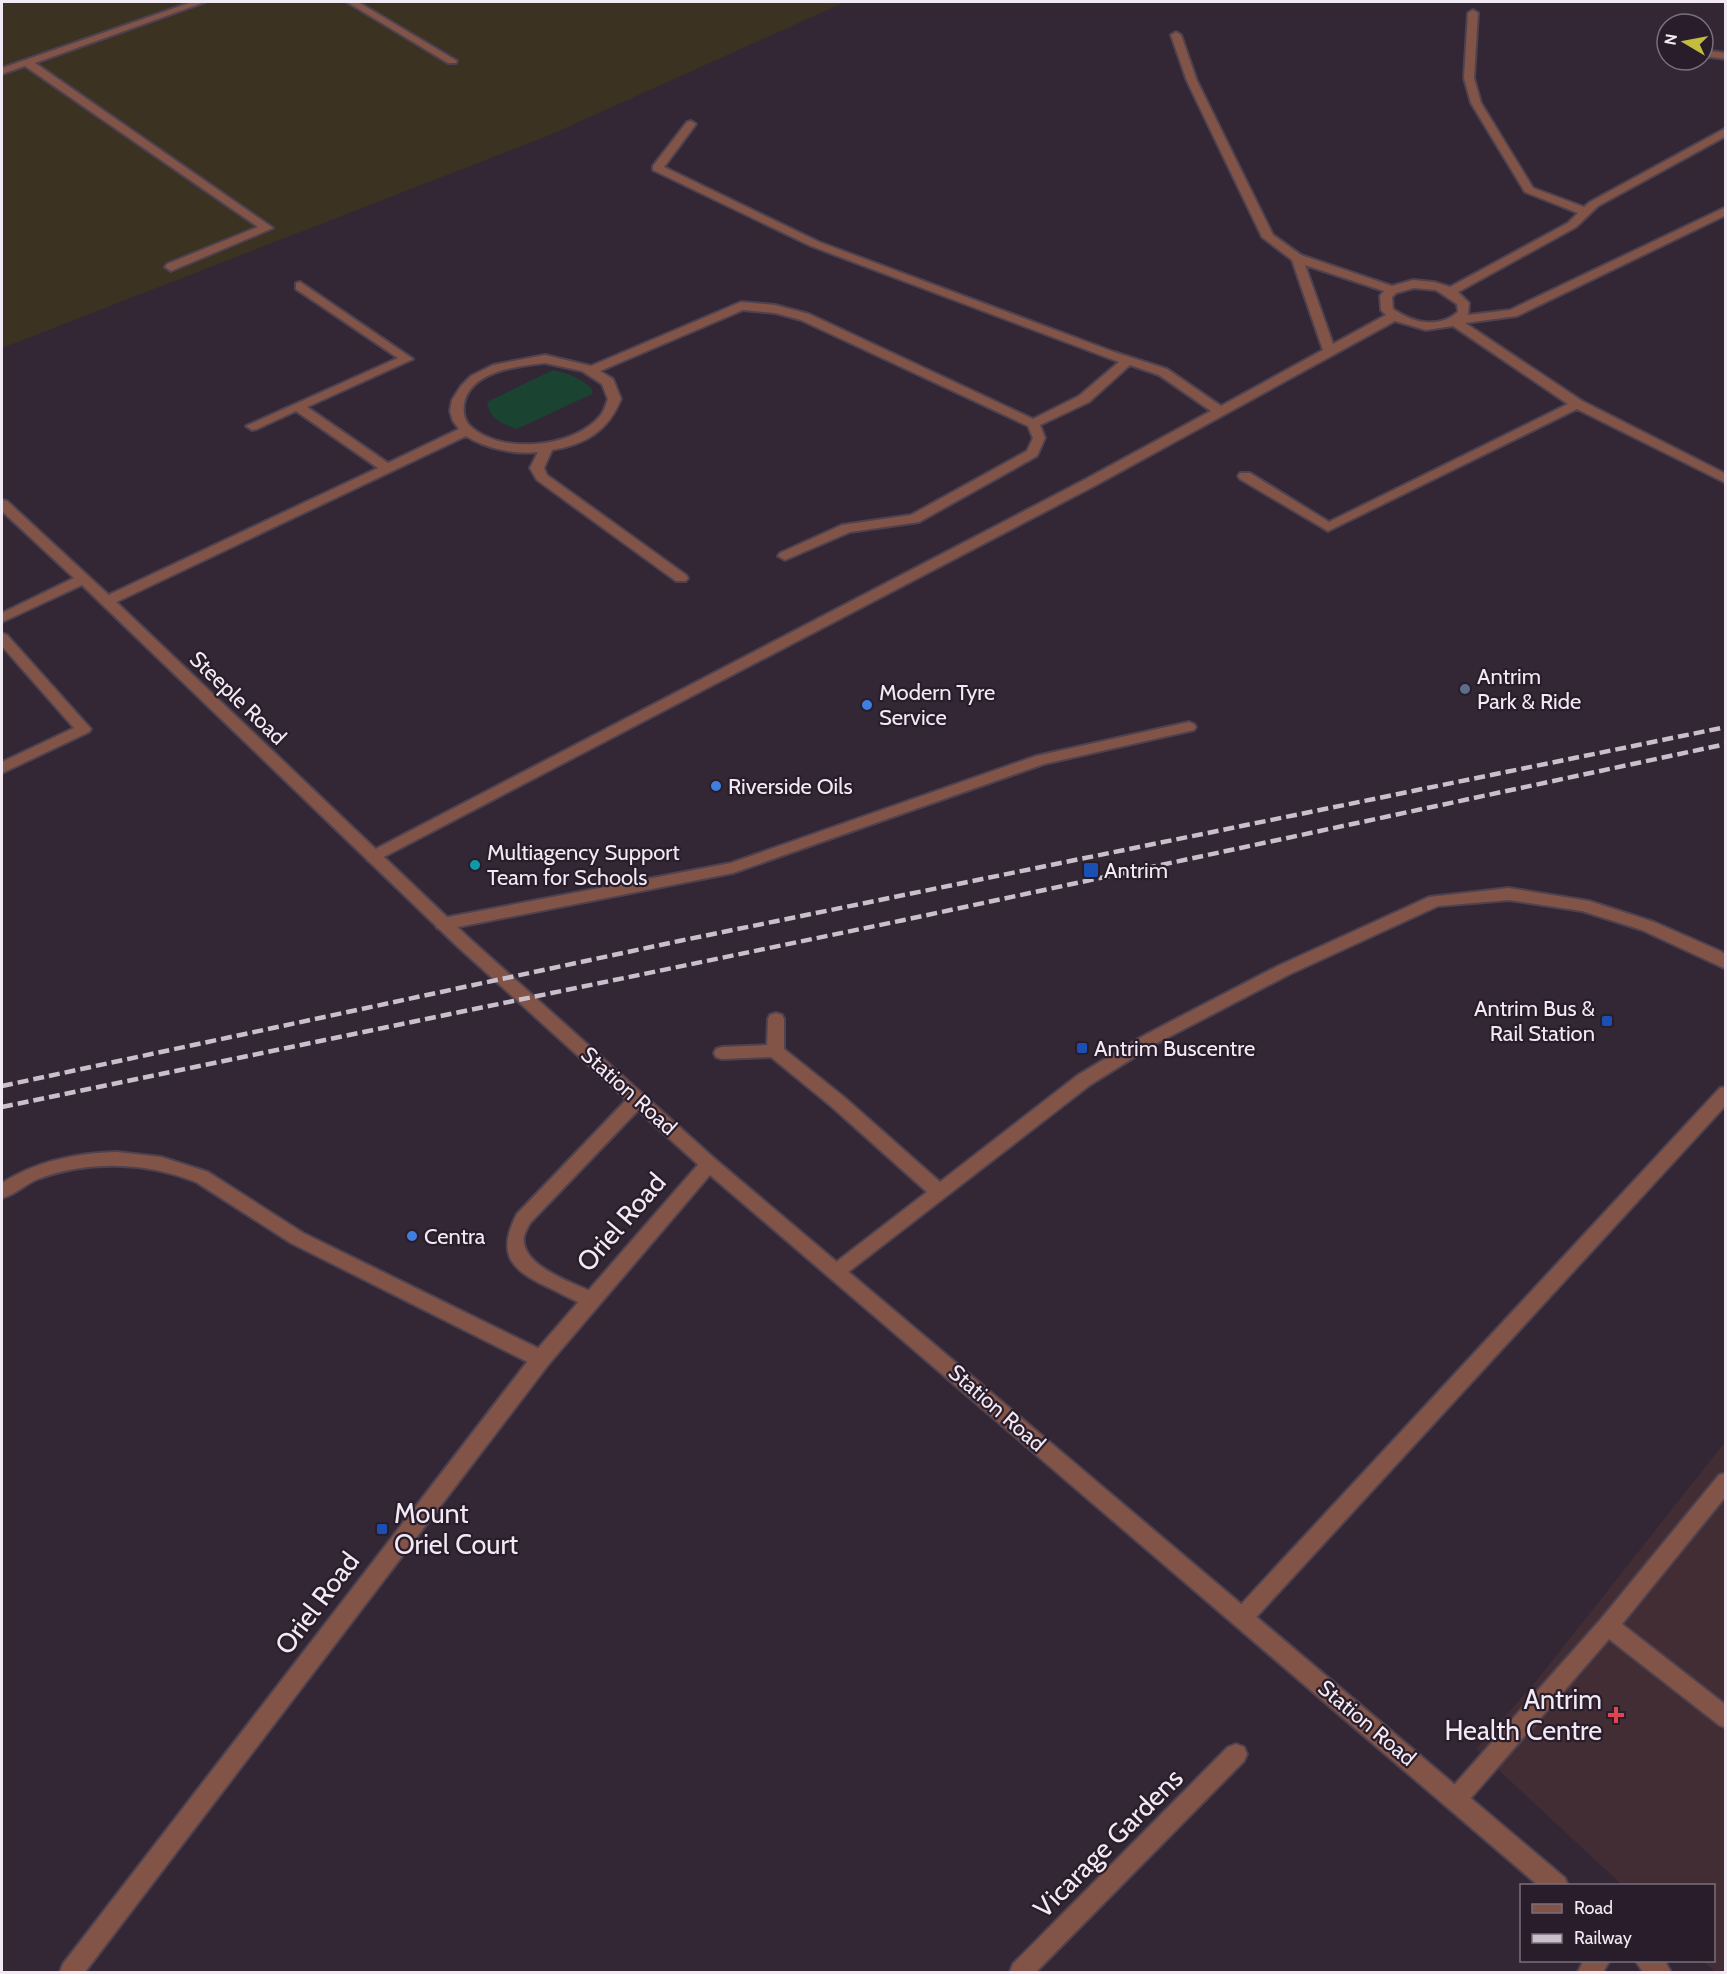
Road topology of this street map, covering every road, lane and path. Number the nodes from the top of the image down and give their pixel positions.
1 (200, 2) edge
2 (352, 2) edge
3 (1473, 13) dead end
4 (1176, 35) dead end
5 (452, 61) dead end
6 (27, 62) junction
7 (2, 71) edge
8 (691, 123) dead end
9 (1725, 131) edge
10 (1725, 210) edge
11 (1586, 212) junction
12 (1297, 258) junction
13 (171, 267) dead end
14 (300, 286) dead end
15 (1392, 290) junction
16 (1451, 291) junction
17 (1394, 316) junction
18 (1454, 321) junction
19 (1329, 350) junction
20 (1127, 361) junction
21 (592, 370) junction
22 (1577, 404) junction
23 (297, 406) junction
24 (1221, 412) junction
25 (1033, 424) junction
26 (252, 426) dead end
27 (468, 430) junction
28 (546, 448) junction
29 (387, 468) junction
30 (1245, 476) dead end
31 (1725, 479) edge
32 (2, 504) edge
33 (784, 556) dead end
34 (681, 578) dead end
35 (83, 579) junction
36 (107, 601) junction
37 (2, 618) edge
38 (2, 638) edge
39 (1189, 727) dead end
40 (2, 768) edge
41 (374, 857) junction
42 (443, 924) junction
43 (1725, 963) edge
44 (776, 1019) dead end
45 (775, 1051) junction
46 (722, 1053) dead end
47 (1725, 1093) edge
48 (638, 1099) junction
49 (709, 1164) junction
50 (2, 1191) edge
51 (939, 1192) junction
52 (837, 1271) junction
53 (592, 1299) junction
54 (541, 1359) junction
55 (1725, 1482) edge
56 (1242, 1618) junction
57 (1608, 1626) junction
58 (1725, 1718) edge
59 (1236, 1754) dead end
60 (1456, 1799) junction
61 (1555, 1884) edge
62 (1648, 1962) edge
63 (71, 1972) edge
64 (1021, 1972) edge
65 (1660, 1972) edge

1 - 6 street
2 - 5 street
3 - 11 street
4 - 12 street
6 - 7 street
6 - 13 street
8 - 20 street
9 - 11 street
10 - 18 street
11 - 16 street
12 - 15 street
12 - 19 street
14 - 23 street
15 - 16 street
15 - 17 street
16 - 18 street
17 - 18 street
17 - 19 street
18 - 22 street
19 - 24 street
20 - 24 street
20 - 25 street
21 - 25 street
21 - 27 street
21 - 28 street
22 - 30 street
22 - 31 street
23 - 26 street
23 - 29 street
24 - 41 street
25 - 33 street
27 - 28 street
27 - 29 street
28 - 34 street
29 - 36 street
32 - 35 street, Steeple Road
35 - 36 street, Steeple Road
35 - 37 street
36 - 41 street, Steeple Road
38 - 40 street
39 - 42 street
41 - 42 street, Steeple Road
42 - 48 street, Station Road
43 - 51 street
44 - 45 street
45 - 46 street
45 - 51 street
47 - 56 street
48 - 49 street, Station Road
48 - 53 street
49 - 52 street, Station Road
49 - 53 street, Oriel Road
50 - 54 street
51 - 52 street
52 - 56 street, Station Road
53 - 54 street, Oriel Road
54 - 63 street, Oriel Road
55 - 57 street
56 - 60 street, Station Road
57 - 58 street
57 - 60 street
59 - 64 street, Vicarage Gardens
60 - 61 street, Station Road
62 - 65 street

